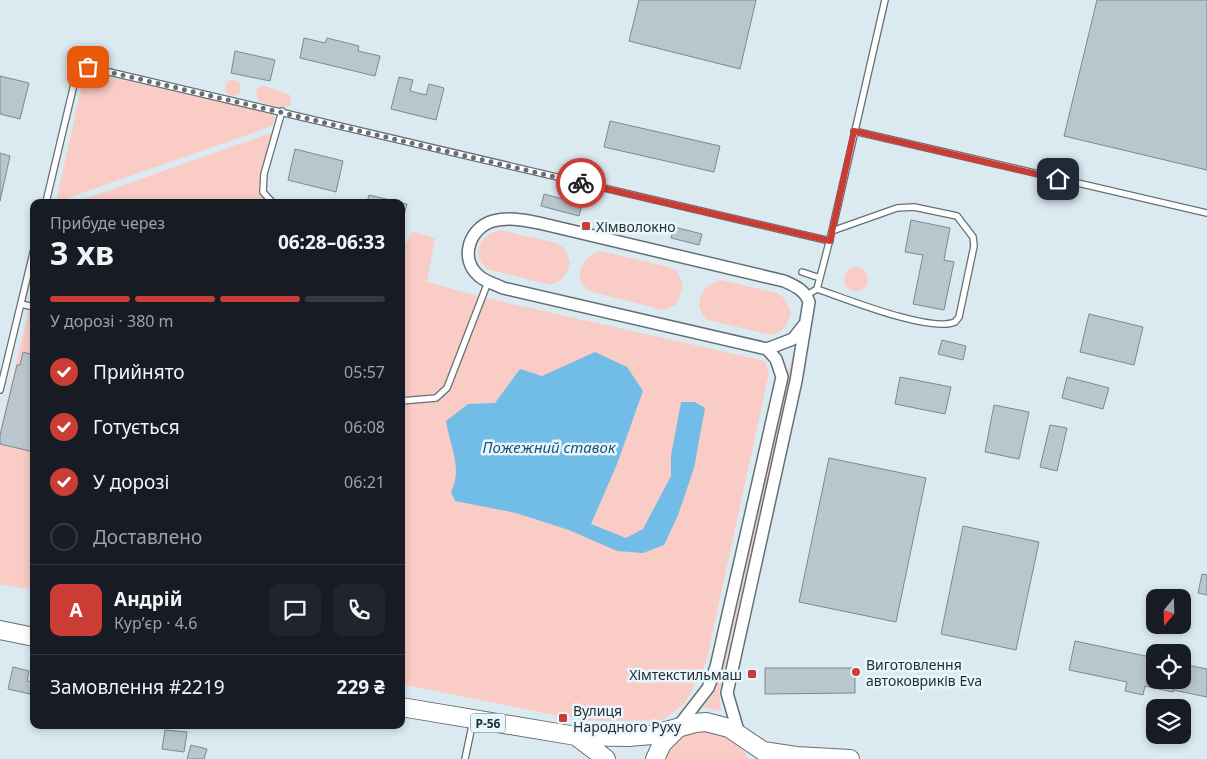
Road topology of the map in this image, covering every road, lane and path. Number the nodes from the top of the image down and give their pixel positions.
1 (885, 0) edge
2 (282, 111) junction
3 (854, 131) junction
4 (47, 199) edge
5 (269, 199) edge
6 (1207, 213) edge
7 (832, 231) junction
8 (830, 241) junction
9 (30, 266) edge
10 (802, 272) dead end
11 (820, 278) junction
12 (488, 282) junction
13 (812, 292) junction
14 (21, 304) junction
15 (30, 306) edge
16 (805, 324) junction
17 (767, 349) junction
18 (2, 370) edge
19 (0, 390) edge
20 (405, 401) edge
21 (0, 630) edge
22 (30, 635) edge
23 (405, 708) edge
24 (473, 721) junction
25 (676, 729) junction
26 (576, 736) junction
27 (740, 736) junction
28 (465, 759) edge
29 (606, 759) edge
30 (655, 759) edge
31 (754, 759) edge
32 (850, 759) edge

1 - 3 lane
2 - 4 lane
2 - 5 lane
2 - 8 lane
3 - 6 lane
3 - 7 lane
7 - 8 lane
7 - 13 lane
8 - 11 lane
9 - 14 lane
10 - 11 lane
11 - 13 lane
12 - 13 street
12 - 17 street
12 - 20 lane
13 - 16 street
14 - 15 lane
14 - 18 lane
16 - 17 street
16 - 27 street
17 - 25 street
18 - 19 lane
21 - 22 main road
23 - 24 main road, Р-56
24 - 26 main road, Р-56
24 - 28 lane
25 - 26 main road, Р-56
25 - 27 main road, Р-56
25 - 30 main road
26 - 29 main road, Р-56
27 - 31 main road
27 - 32 main road, Р-56

